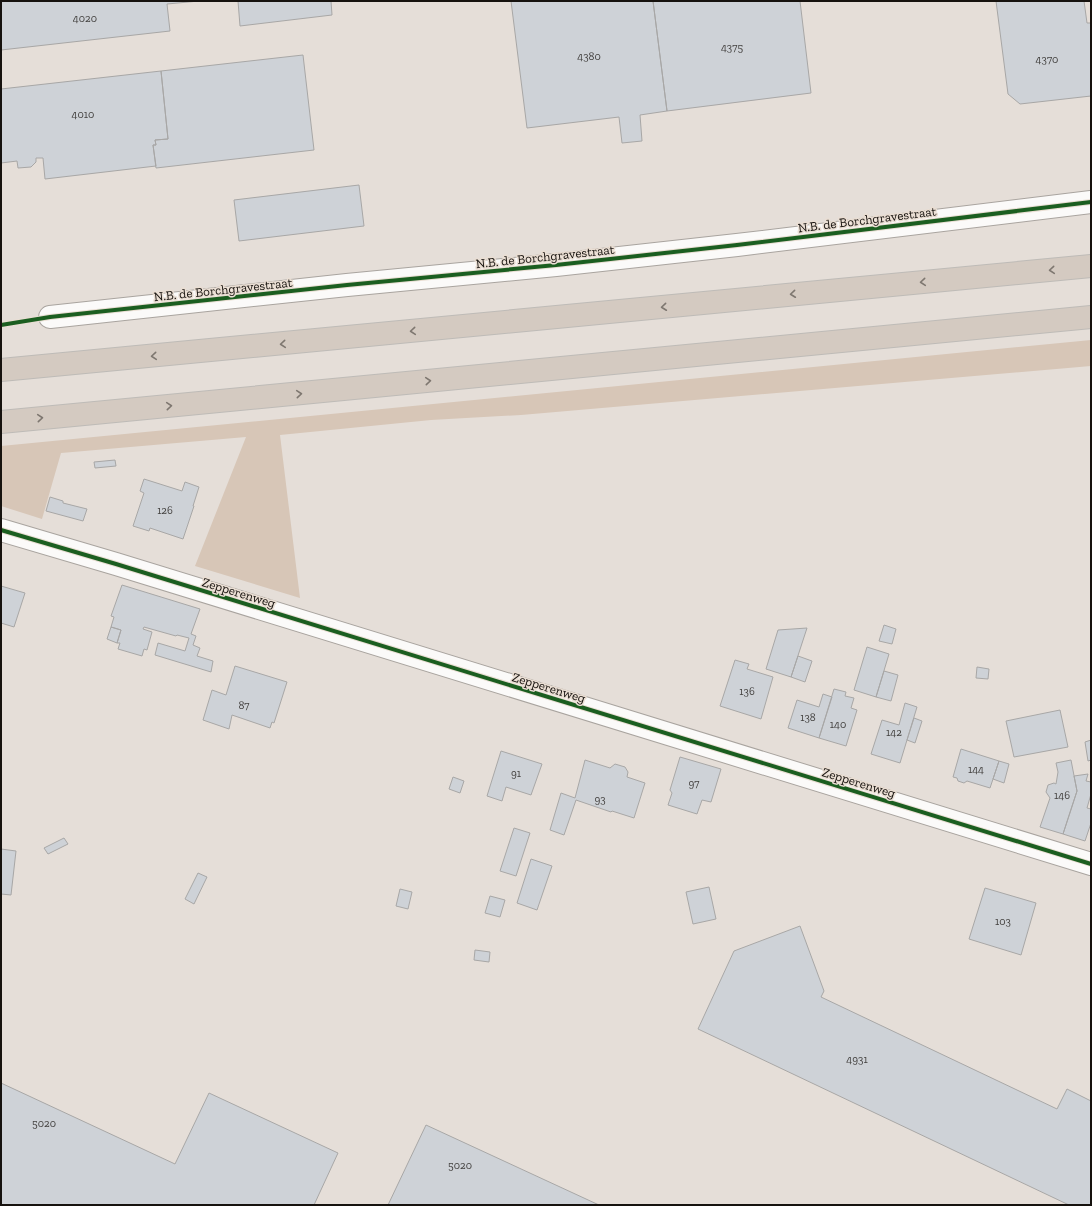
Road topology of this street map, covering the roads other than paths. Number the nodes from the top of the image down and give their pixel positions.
1 (1091, 202) edge
2 (1091, 266) edge
3 (50, 317) dead end
4 (1091, 317) edge
5 (1, 370) edge
6 (1, 422) edge
7 (1, 530) edge
8 (1091, 864) edge

1 - 3 street, N.B. de Borchgravestraat
2 -> 5 highway
6 -> 4 highway
7 - 8 street, Zepperenweg

